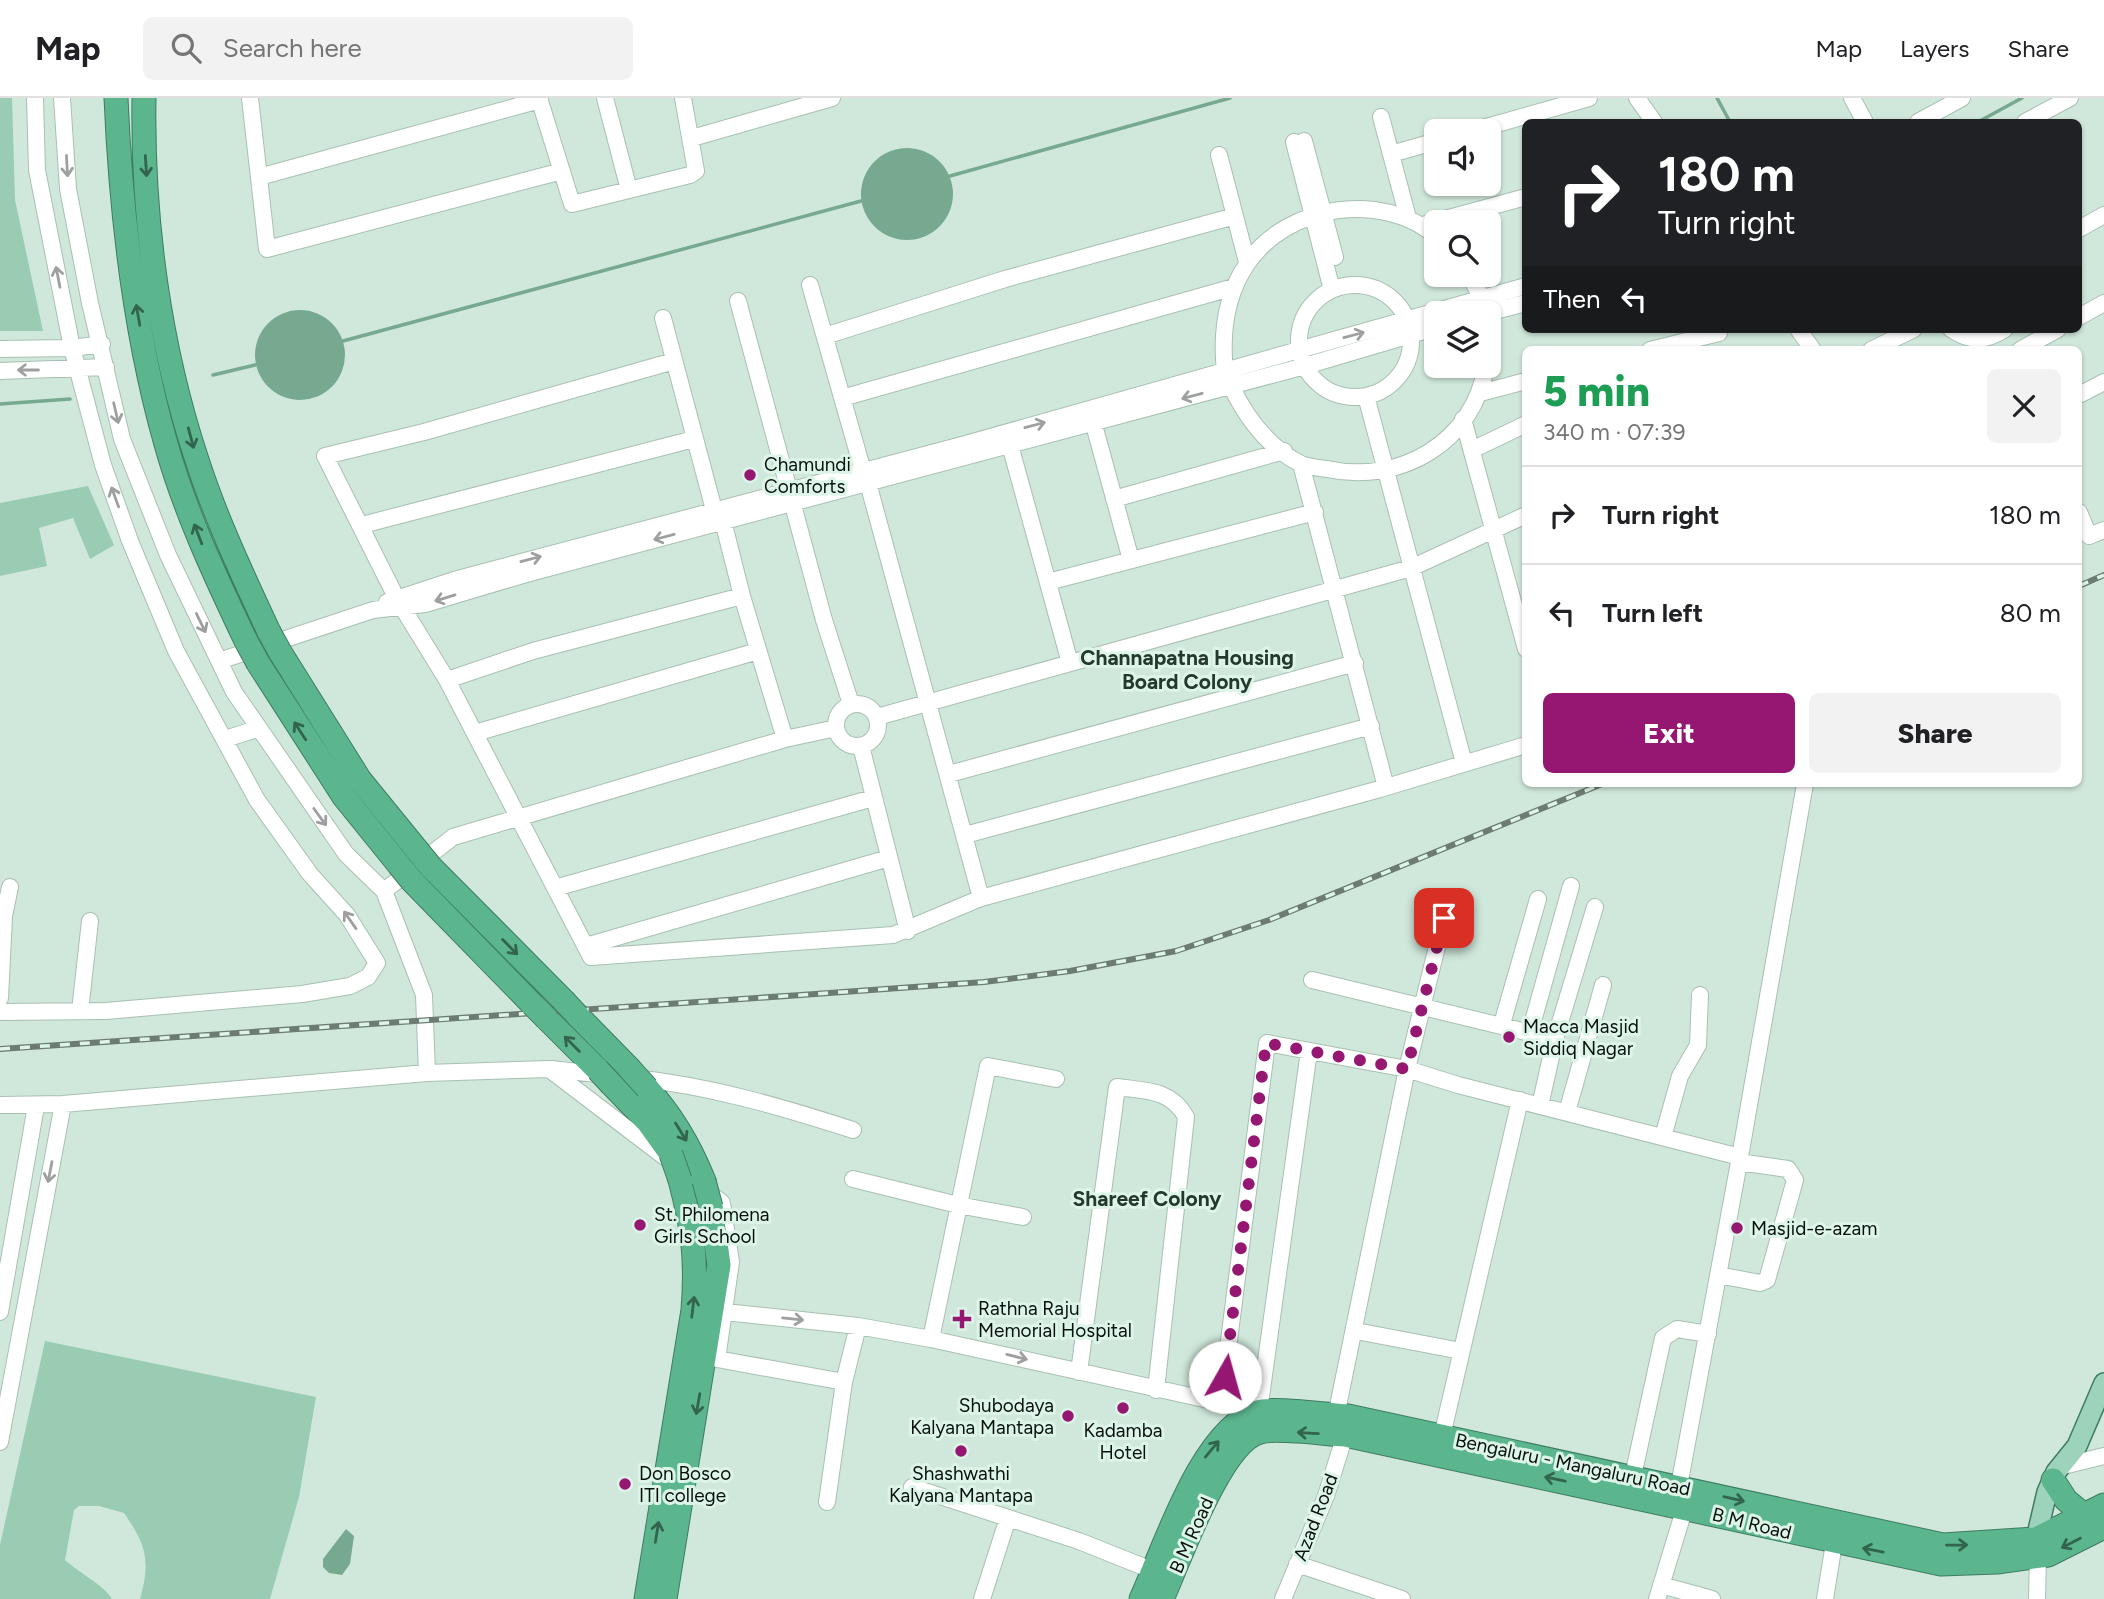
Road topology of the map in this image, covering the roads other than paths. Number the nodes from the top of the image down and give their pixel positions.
1 (35, 98) edge
2 (62, 98) edge
3 (116, 98) edge
4 (144, 98) edge
5 (250, 98) edge
6 (605, 98) edge
7 (683, 98) edge
8 (832, 98) edge
9 (1589, 98) edge
10 (1637, 98) edge
11 (1852, 98) edge
12 (1962, 98) edge
13 (2070, 98) edge
14 (540, 99) edge
15 (1381, 117) dead end
16 (1652, 119) edge
17 (1863, 119) edge
18 (1924, 119) edge
19 (2031, 119) edge
20 (1501, 123) edge
21 (692, 138) junction
22 (1299, 141) dead end
23 (1424, 145) edge
24 (1219, 155) dead end
25 (1391, 155) junction
26 (562, 171) junction
27 (259, 177) junction
28 (629, 190) junction
29 (1522, 198) edge
30 (1320, 214) junction
31 (2104, 215) edge
32 (1235, 216) junction
33 (1408, 218) junction
34 (1423, 225) joint
35 (2082, 227) edge
36 (1247, 262) junction
37 (810, 285) dead end
38 (1234, 287) junction
39 (1337, 288) junction
40 (1522, 288) edge
41 (738, 301) dead end
42 (1495, 301) edge
43 (1522, 303) edge
44 (2104, 303) edge
45 (1501, 305) edge
46 (2082, 315) edge
47 (663, 318) dead end
48 (1424, 323) edge
49 (1409, 327) junction
50 (1424, 327) edge
51 (1715, 333) edge
52 (1719, 333) edge
53 (1906, 333) edge
54 (1960, 333) edge
55 (2051, 333) edge
56 (825, 336) junction
57 (2001, 338) edge
58 (102, 344) junction
59 (1665, 346) edge
60 (1691, 346) edge
61 (1879, 346) edge
62 (2027, 346) edge
63 (72, 348) junction
64 (0, 349) edge
65 (1303, 358) junction
66 (674, 361) junction
67 (106, 367) junction
68 (78, 370) junction
69 (0, 371) edge
70 (1483, 378) edge
71 (1228, 379) junction
72 (1522, 382) edge
73 (2104, 382) edge
74 (1480, 393) junction
75 (2082, 394) edge
76 (1370, 395) junction
77 (842, 398) junction
78 (1091, 416) junction
79 (1463, 419) junction
80 (1522, 426) edge
81 (694, 439) junction
82 (1010, 445) junction
83 (1472, 450) junction
84 (1284, 451) junction
85 (1301, 464) junction
86 (1392, 470) junction
87 (865, 477) junction
88 (791, 497) junction
89 (1114, 499) junction
90 (1315, 512) junction
91 (719, 516) junction
92 (1522, 517) edge
93 (2082, 519) edge
94 (362, 525) junction
95 (1494, 530) junction
96 (2104, 530) edge
97 (168, 555) junction
98 (1131, 560) junction
99 (139, 561) junction
100 (1415, 566) junction
101 (1048, 582) junction
102 (1336, 590) junction
103 (741, 596) junction
104 (399, 602) junction
105 (1521, 610) edge
106 (758, 650) junction
107 (219, 661) junction
108 (1070, 663) junction
109 (1354, 663) junction
110 (447, 680) junction
111 (929, 701) junction
112 (851, 704) junction
113 (877, 718) junction
114 (1371, 726) junction
115 (257, 729) junction
116 (836, 729) junction
117 (475, 733) junction
118 (225, 739) junction
119 (785, 739) junction
120 (861, 746) junction
121 (1522, 746) edge
122 (1468, 762) junction
123 (949, 774) junction
124 (1387, 787) junction
125 (1804, 787) edge
126 (873, 798) junction
127 (516, 817) junction
128 (965, 835) junction
129 (889, 858) junction
130 (1571, 886) dead end
131 (10, 887) dead end
132 (555, 888) junction
133 (384, 891) junction
134 (981, 898) junction
135 (1538, 900) dead end
136 (1595, 907) dead end
137 (1444, 918) dead end
138 (90, 921) dead end
139 (908, 931) junction
140 (586, 946) junction
141 (1312, 980) dead end
142 (1603, 985) dead end
143 (1700, 995) dead end
144 (0, 998) edge
145 (1423, 1006) junction
146 (80, 1011) junction
147 (0, 1012) edge
148 (1502, 1024) junction
149 (1530, 1032) junction
150 (1555, 1039) junction
151 (1310, 1051) junction
152 (549, 1069) junction
153 (1407, 1069) junction
154 (428, 1073) junction
155 (1056, 1079) dead end
156 (1520, 1100) junction
157 (63, 1104) junction
158 (0, 1105) edge
159 (1540, 1105) junction
160 (36, 1106) junction
161 (1567, 1112) junction
162 (853, 1130) dead end
163 (1663, 1137) junction
164 (1739, 1160) junction
165 (853, 1179) dead end
166 (958, 1205) junction
167 (1023, 1217) dead end
168 (1718, 1276) junction
169 (0, 1312) edge
170 (725, 1312) junction
171 (858, 1326) junction
172 (1356, 1331) junction
173 (1708, 1334) junction
174 (931, 1339) junction
175 (1461, 1351) junction
176 (1079, 1372) junction
177 (844, 1382) junction
178 (2104, 1383) edge
179 (1156, 1390) junction
180 (1221, 1403) junction
181 (1259, 1412) junction
182 (1341, 1425) junction
183 (1442, 1436) junction
184 (0, 1442) edge
185 (2104, 1456) edge
186 (2058, 1473) junction
187 (1633, 1476) junction
188 (912, 1487) dead end
189 (1198, 1495) junction
190 (1682, 1496) junction
191 (827, 1502) dead end
192 (2094, 1510) edge
193 (1008, 1518) junction
194 (2104, 1527) edge
195 (1837, 1533) junction
196 (2037, 1548) junction
197 (1297, 1564) junction
198 (1154, 1571) junction
199 (1659, 1592) edge
200 (646, 1599) edge
201 (665, 1599) edge
202 (982, 1599) edge
203 (1141, 1599) edge
204 (1162, 1599) edge
205 (1283, 1599) edge
206 (1402, 1599) edge
207 (1712, 1599) edge
208 (1825, 1599) edge
209 (2037, 1599) edge

63 -> 1 street
2 -> 58 street
200 -> 3 highway, bridge
4 -> 201 highway, bridge
5 - 27 street
6 - 28 street
7 - 21 street
8 - 21 street
9 - 20 street
10 - 16 street
11 - 17 street
12 - 18 street
13 - 19 street
14 - 26 street
14 - 27 street
15 - 25 street
21 - 28 street
22 - 30 street
23 - 25 street
24 - 32 street
25 - 33 street
26 - 27 street
26 - 28 street
29 - 34 street
30 - 33 street
30 - 36 street
30 - 39 street
31 - 35 street
32 - 36 street
32 - 56 street
33 - 34 street
36 - 38 street
37 - 56 street
38 - 71 street
38 - 77 street
39 - 49 street
39 - 65 street
40 - 42 street
41 - 88 street
43 - 45 street
44 - 46 street
47 - 66 street
48 - 49 street
49 - 50 street
49 - 65 street
49 - 76 street
51 - 59 street
52 - 60 street
53 - 61 street
54 - 57 street
55 - 62 street
56 - 77 street
58 - 63 street
58 - 67 street
63 - 64 street
63 - 68 street
65 - 71 street
65 - 76 street
66 - 81 street
66 - 94 street
67 - 68 street
67 -> 97 street
68 -> 69 street
99 -> 68 street
70 - 74 street
71 - 78 street
71 - 84 street
72 - 74 street
73 - 75 street
74 - 79 street
76 - 86 street
77 - 87 street
78 - 82 street
87 -> 78 street
78 - 89 street
79 - 83 street
79 - 86 street
80 - 83 street
81 - 91 street
81 - 94 street
82 - 87 street
82 - 101 street
83 - 95 street
84 - 85 street
84 - 89 street
85 - 86 street
85 - 90 street
86 - 100 street
87 - 88 street
87 - 111 street
88 - 91 street
88 - 112 street
89 - 98 street
90 - 98 street
90 - 102 street
91 - 103 street
91 - 104 street
92 - 95 street
93 - 96 street
94 - 104 street
95 - 100 street
95 - 105 street
97 - 99 street
97 -> 107 street
98 - 101 street
99 - 118 street
100 - 102 street
100 - 122 street
101 - 108 street
102 - 108 street
102 - 109 street
103 - 106 street
103 - 110 street
104 - 107 street
104 - 110 street
106 - 117 street
106 - 119 street
107 - 115 street
108 - 111 street
109 - 114 street
109 - 123 street
110 - 117 street
111 - 113 street
111 - 123 street
112 - 113 street
112 - 116 street
113 - 120 street
114 - 124 street
114 - 128 street
115 - 118 street
115 -> 133 street
116 - 119 street
116 - 120 street
117 - 127 street
146 -> 118 street
119 - 127 street
120 - 126 street
121 - 122 street
122 - 124 street
123 - 128 street
124 - 134 street
125 - 164 street
126 - 129 street
126 - 132 street
127 - 132 street
127 - 133 street
128 - 134 street
129 - 139 street
129 - 140 street
130 - 149 street
131 - 144 street
132 - 140 street
133 - 154 street
134 - 139 street
135 - 148 street
136 - 150 street
137 - 145 street, Azad Road
138 - 146 street
139 - 140 street
141 - 145 street
142 - 161 street
143 - 163 street
145 - 148 street
145 - 153 street, Azad Road
146 - 147 street
148 - 149 street
149 - 150 street
150 - 159 street
151 - 153 street
151 - 180 street
151 - 181 street
152 - 154 street
152 - 162 street
152 - 170 street
153 - 156 street
153 - 172 street, Azad Road
154 - 157 street
155 - 166 street
156 - 159 street
156 - 175 street
157 - 160 street
157 -> 184 street
158 - 160 street
159 - 161 street
160 - 169 street
161 - 163 street
163 - 164 street
164 - 168 street
164 - 168 street
165 - 166 street
166 - 167 street
166 - 174 street
168 - 173 street
170 -> 171 street
170 - 177 street
171 - 174 street
171 - 177 street
172 - 175 street
172 - 182 street, Azad Road
173 - 187 street
173 - 190 street
174 -> 176 street
175 - 183 street
176 - 179 street
176 - 179 street
177 - 191 street
178 - 186 main road
179 - 180 street
180 - 181 street
181 - 182 highway, Bengaluru - Mangaluru Road
189 -> 181 highway
182 - 183 highway, Bengaluru - Mangaluru Road
182 -> 189 highway, B M Road
190 -> 182 highway, B M Road
182 - 197 street, Azad Road
183 - 187 highway, Bengaluru - Mangaluru Road
185 - 186 street
186 - 192 highway
186 - 196 main road
187 - 190 highway, Bengaluru - Mangaluru Road
188 - 193 street
189 - 198 highway
189 - 204 highway, B M Road
190 - 195 highway, B M Road
190 - 199 street
192 - 196 highway
193 - 198 street
193 - 202 street
194 -> 196 highway
195 - 196 highway
195 - 208 street
196 - 209 street
197 - 205 street, Azad Road
197 - 206 street
198 - 203 highway
199 - 207 street

